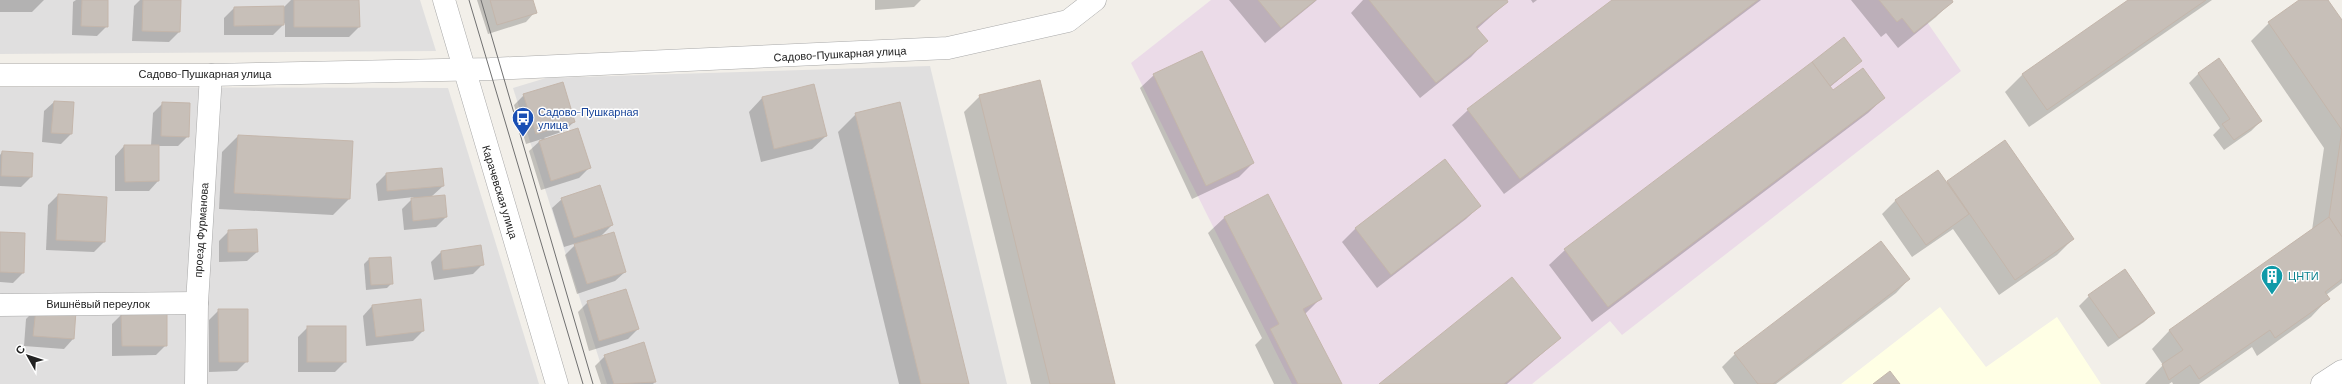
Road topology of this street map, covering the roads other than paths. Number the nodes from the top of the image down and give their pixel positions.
1 (444, 0) edge
2 (1095, 0) edge
3 (464, 70) junction
4 (0, 75) edge
5 (211, 75) junction
6 (197, 303) junction
7 (0, 305) edge
8 (2342, 371) edge
9 (196, 384) edge
10 (558, 384) edge
11 (2322, 384) edge

1 - 3 street, Карачевская улица
2 - 3 street, Садово-Пушкарная улица
3 - 5 street, Садово-Пушкарная улица
3 - 10 street, Карачевская улица
4 - 5 street, Садово-Пушкарная улица
5 - 6 street, проезд Фурманова
6 - 7 street, Вишнёвый переулок
6 - 9 street, проезд Фурманова
8 - 11 street

